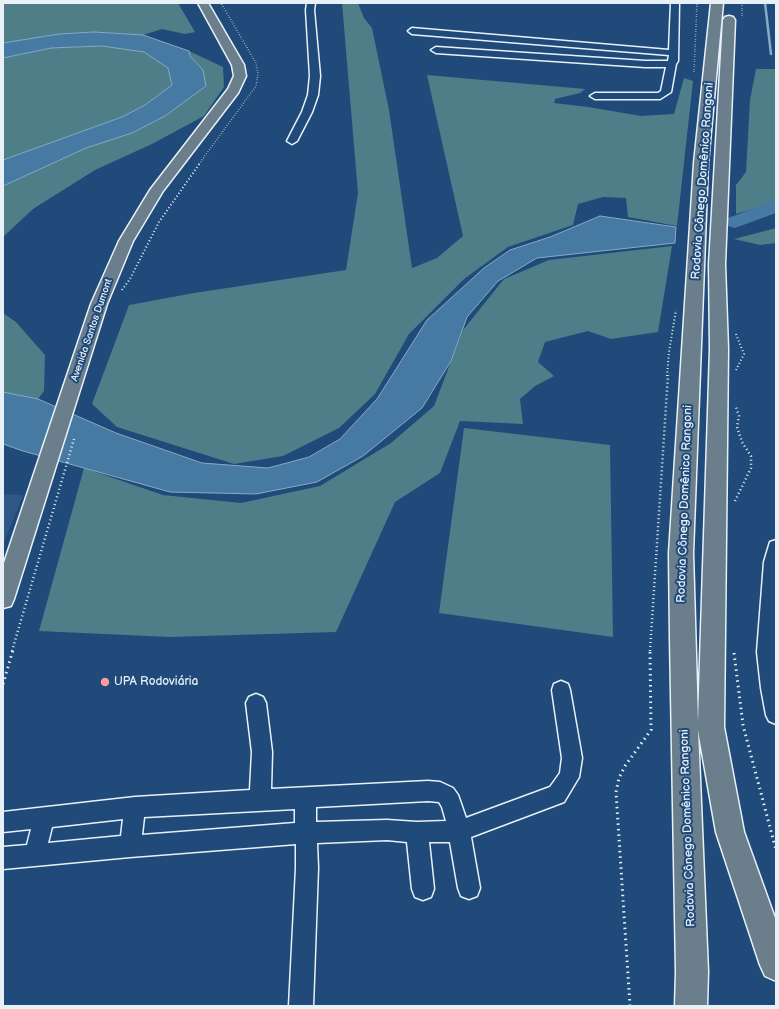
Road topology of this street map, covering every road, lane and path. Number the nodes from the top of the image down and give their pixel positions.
1 (203, 3) edge
2 (311, 3) edge
3 (675, 3) edge
4 (710, 3) edge
5 (717, 3) edge
6 (742, 3) edge
7 (729, 11) dead end
8 (742, 17) dead end
9 (412, 31) dead end
10 (714, 37) junction
11 (436, 50) dead end
12 (672, 53) junction
13 (671, 64) junction
14 (595, 96) dead end
15 (292, 141) dead end
16 (707, 262) junction
17 (677, 307) dead end
18 (734, 331) dead end
19 (735, 372) dead end
20 (735, 404) dead end
21 (76, 433) dead end
22 (733, 506) dead end
23 (776, 547) edge
24 (3, 599) edge
25 (733, 649) dead end
26 (3, 684) edge
27 (773, 688) edge
28 (561, 690) dead end
29 (256, 703) dead end
30 (776, 715) edge
31 (305, 799) junction
32 (260, 801) junction
33 (135, 807) junction
34 (44, 818) junction
35 (3, 822) edge
36 (459, 831) junction
37 (417, 832) junction
38 (306, 833) junction
39 (130, 846) junction
40 (776, 850) edge
41 (35, 855) junction
42 (3, 858) edge
43 (469, 888) dead end
44 (424, 889) dead end
45 (776, 965) edge
46 (301, 1006) edge
47 (630, 1006) edge
48 (691, 1006) edge

1 - 24 main road, Avenida Santos Dumont
2 - 15 street
3 - 12 street
4 - 10 highway
5 - 10 highway, Rodovia Cônego Domênico Rangoni
6 - 8 path
7 - 16 highway, Rodovia Cônego Domênico Rangoni
9 - 12 street
10 - 16 highway, Rodovia Cônego Domênico Rangoni
11 - 13 street
12 - 13 street
13 - 14 street
16 - 45 highway, Rodovia Cônego Domênico Rangoni
16 - 48 highway, Rodovia Cônego Domênico Rangoni
17 - 47 path
18 - 19 path
20 - 22 path
21 - 26 path
23 - 27 street
25 - 40 path
27 - 30 street
28 - 36 street
29 - 32 street
31 - 32 street
31 - 36 street
31 - 38 street
32 - 33 street
33 - 34 street
33 - 39 street
34 - 35 street
34 - 41 street
36 - 37 street
36 - 43 street
37 - 38 street
37 - 44 street
38 - 39 street
38 - 46 street
39 - 41 street
41 - 42 street

